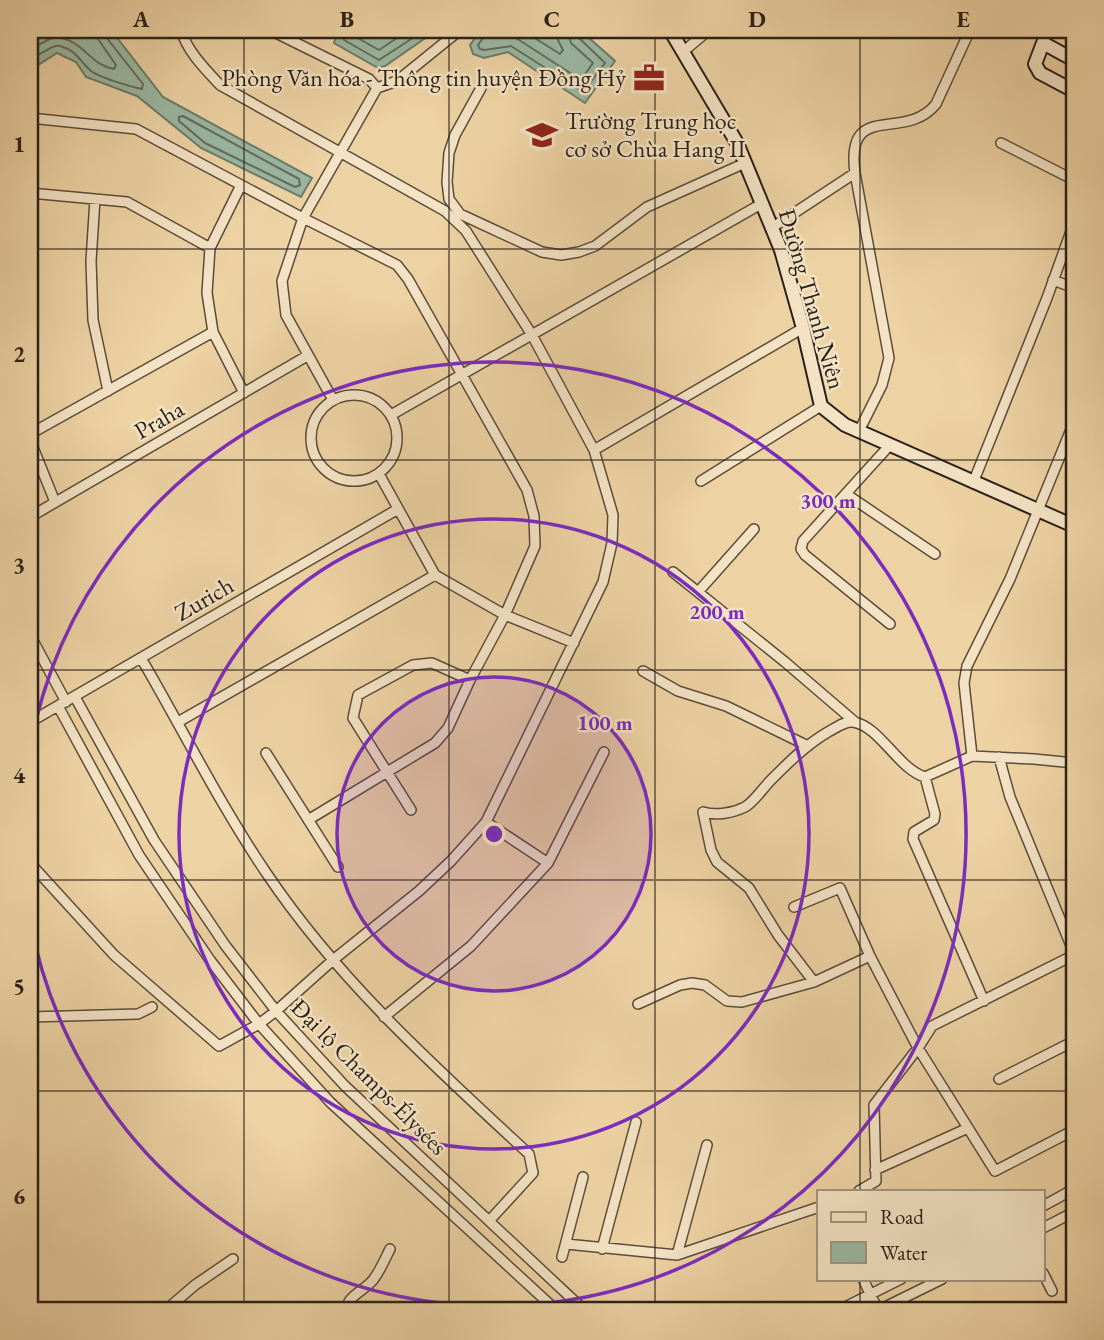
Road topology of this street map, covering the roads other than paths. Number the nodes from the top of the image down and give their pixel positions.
1 (181, 30) edge
2 (270, 30) edge
3 (460, 30) edge
4 (670, 30) edge
5 (709, 30) edge
6 (970, 30) edge
7 (1048, 30) edge
8 (1043, 43) junction
9 (684, 51) junction
10 (1074, 60) edge
11 (377, 88) junction
12 (481, 88) dead end
13 (1074, 91) edge
14 (30, 118) edge
15 (1001, 143) dead end
16 (340, 152) junction
17 (745, 163) junction
18 (855, 173) junction
19 (1074, 180) edge
20 (242, 185) junction
21 (30, 193) edge
22 (95, 199) junction
23 (763, 202) junction
24 (303, 218) junction
25 (1074, 223) edge
26 (773, 227) junction
27 (210, 248) junction
28 (1053, 280) junction
29 (1074, 288) edge
30 (803, 328) junction
31 (213, 332) junction
32 (532, 335) junction
33 (307, 356) junction
34 (461, 375) junction
35 (108, 391) junction
36 (244, 393) junction
37 (333, 400) junction
38 (821, 406) junction
39 (391, 415) junction
40 (1074, 422) edge
41 (859, 431) junction
42 (30, 434) edge
43 (30, 440) edge
44 (889, 446) junction
45 (594, 450) junction
46 (379, 474) junction
47 (701, 481) dead end
48 (973, 483) junction
49 (846, 494) junction
50 (55, 502) junction
51 (398, 509) junction
52 (1038, 511) junction
53 (30, 517) edge
54 (1074, 526) edge
55 (754, 529) dead end
56 (935, 554) dead end
57 (673, 572) dead end
58 (435, 575) junction
59 (698, 592) junction
60 (505, 615) junction
61 (890, 624) dead end
62 (30, 635) edge
63 (574, 643) junction
64 (141, 658) junction
65 (643, 671) dead end
66 (470, 680) junction
67 (75, 696) junction
68 (62, 704) junction
69 (30, 722) edge
70 (178, 722) junction
71 (855, 722) junction
72 (808, 746) junction
73 (604, 752) dead end
74 (266, 753) dead end
75 (972, 756) junction
76 (999, 757) junction
77 (1074, 763) edge
78 (386, 772) junction
79 (925, 777) junction
80 (411, 810) dead end
81 (308, 820) junction
82 (486, 822) junction
83 (30, 863) edge
84 (548, 863) junction
85 (338, 867) dead end
86 (794, 907) dead end
87 (1074, 954) edge
88 (870, 956) junction
89 (334, 960) junction
90 (814, 982) junction
91 (984, 1001) junction
92 (638, 1004) dead end
93 (152, 1007) dead end
94 (276, 1012) junction
95 (30, 1017) edge
96 (384, 1017) junction
97 (258, 1024) junction
98 (1074, 1041) edge
99 (918, 1048) junction
100 (999, 1079) dead end
101 (636, 1122) dead end
102 (968, 1128) junction
103 (1074, 1130) edge
104 (707, 1145) dead end
105 (875, 1170) junction
106 (583, 1177) dead end
107 (1074, 1189) edge
108 (861, 1190) edge
109 (1044, 1205) edge
110 (817, 1208) edge
111 (1074, 1212) edge
112 (489, 1221) junction
113 (1044, 1227) edge
114 (566, 1244) junction
115 (390, 1249) dead end
116 (602, 1249) junction
117 (677, 1255) junction
118 (562, 1257) dead end
119 (233, 1259) dead end
120 (1044, 1275) edge
121 (864, 1280) edge
122 (899, 1280) edge
123 (940, 1280) edge
124 (1052, 1291) dead end
125 (871, 1294) junction
126 (166, 1310) edge
127 (346, 1310) edge
128 (556, 1310) edge
129 (584, 1310) edge
130 (839, 1310) edge
131 (879, 1310) edge

1 - 16 street
2 - 11 street
3 - 11 street
4 - 9 street, Đường Thanh Niên
5 - 9 street
6 - 18 street
7 - 8 street
8 - 10 street
8 - 13 street
9 - 17 street, Đường Thanh Niên
11 - 16 street
12 - 17 street
14 - 20 street
15 - 19 street
16 - 24 street
16 - 32 street
17 - 23 street, Đường Thanh Niên
18 - 26 street
18 - 41 street
20 - 24 street
20 - 27 street
21 - 22 street
22 - 27 street
22 - 35 street
23 - 26 street, Đường Thanh Niên
23 - 32 street
24 - 33 street
24 - 34 street
25 - 28 street
26 - 30 street, Đường Thanh Niên
27 - 31 street
28 - 29 street
28 - 48 street
30 - 38 street, Đường Thanh Niên
30 - 45 street
31 - 35 street
31 - 36 street
32 - 34 street
32 - 45 street
33 - 36 street, Praha
33 - 37 street
34 - 39 street
34 - 60 street
35 - 42 street
36 - 50 street, Praha
37 - 39 street
37 - 46 street
38 - 41 street, Đường Thanh Niên
38 - 47 street
39 - 46 street
40 - 52 street
41 - 44 street, Đường Thanh Niên
43 - 50 street
44 - 48 street, Đường Thanh Niên
44 - 49 street
45 - 63 street
46 - 51 street
48 - 52 street, Đường Thanh Niên
49 - 56 street
49 - 61 street
50 - 53 street, Praha
51 - 58 street
51 - 64 street, Zurich
52 - 54 street, Đường Thanh Niên
52 - 75 street
55 - 59 street
57 - 59 street
58 - 60 street
58 - 70 street
59 - 71 street
60 - 63 street
60 - 66 street
62 - 68 street, Đại lộ Champs-Élysées
63 - 82 street
64 - 67 street, Zurich
64 - 70 street
65 - 72 street
66 - 78 street
66 - 78 street
67 - 68 street, Zurich
67 - 94 street, Đại lộ Champs-Élysées
68 - 69 street, Zurich
68 - 97 street, Đại lộ Champs-Élysées
70 - 89 street
71 - 72 street
71 - 79 street
72 - 90 street
73 - 84 street
74 - 81 street
75 - 76 street
75 - 79 street
76 - 77 street
76 - 87 street
78 - 80 street
78 - 81 street
79 - 91 street
81 - 85 street
82 - 84 street
82 - 89 street
83 - 97 street
84 - 96 street
86 - 88 street
87 - 91 street
88 - 90 street
88 - 99 street
89 - 94 street
89 - 96 street
90 - 92 street
91 - 99 street
93 - 95 street
94 - 97 street
94 - 112 street, Đại lộ Champs-Élysées
96 - 112 street
97 - 128 street, Đại lộ Champs-Élysées
98 - 100 street
99 - 102 street
99 - 105 street
101 - 116 street
102 - 103 street
102 - 105 street
104 - 117 street
105 - 108 street
106 - 114 street
107 - 109 street
110 - 117 street
111 - 113 street
112 - 129 street, Đại lộ Champs-Élysées
114 - 116 street
114 - 118 street
115 - 127 street
116 - 117 street
119 - 126 street
120 - 124 street
121 - 125 street
122 - 125 street
123 - 131 street
125 - 130 street
125 - 131 street

